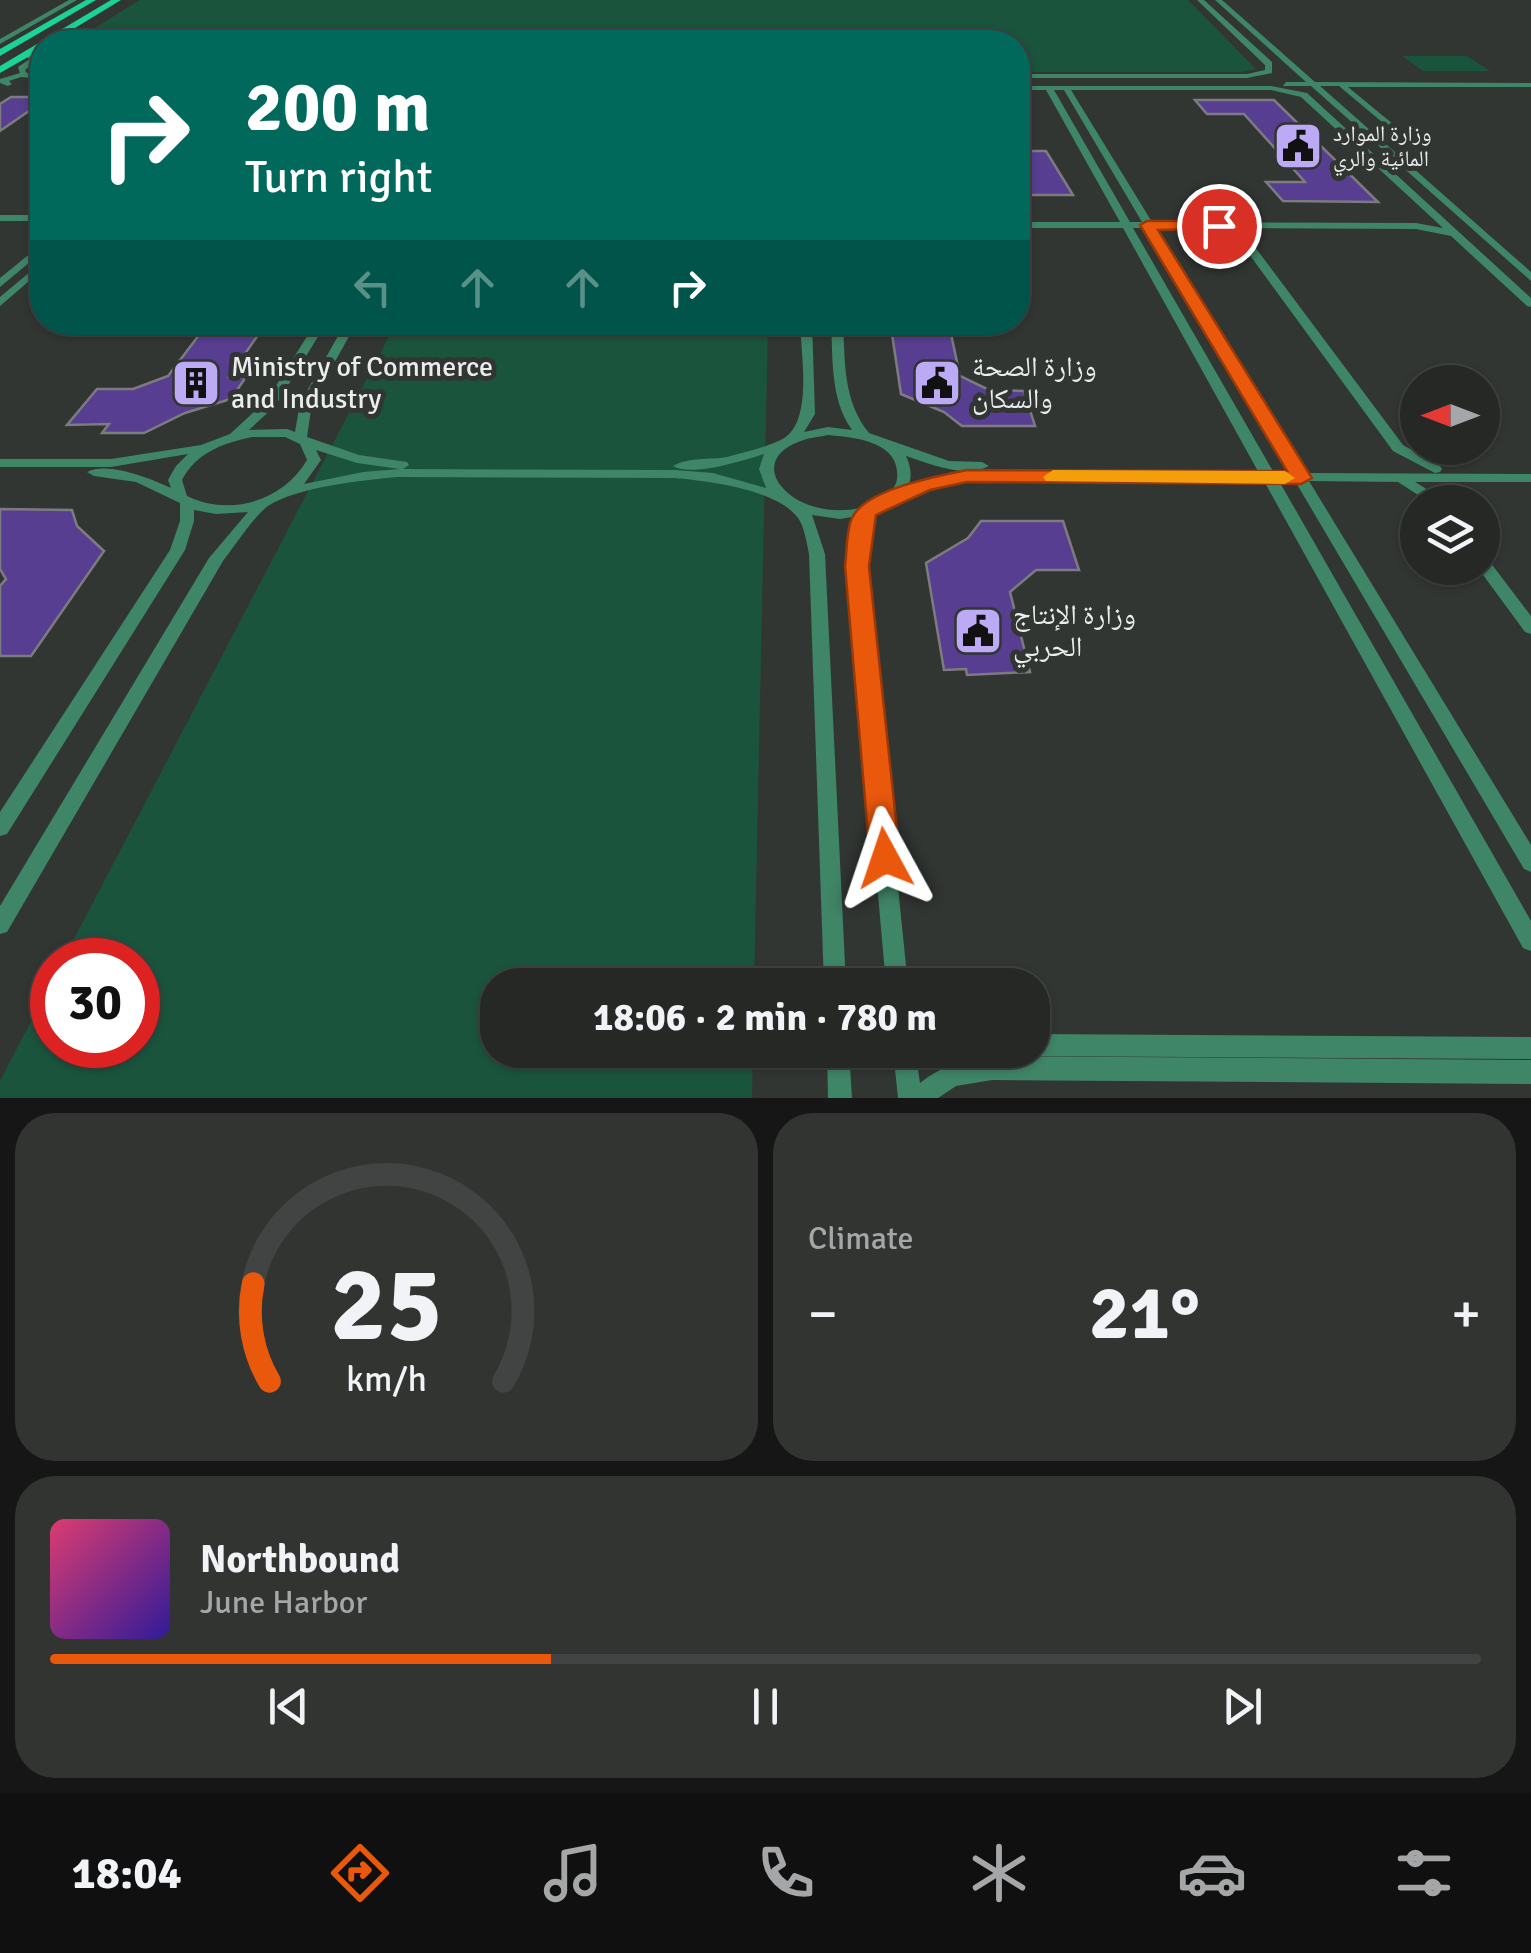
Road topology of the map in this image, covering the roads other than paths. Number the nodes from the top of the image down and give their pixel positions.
1 (74, 0) edge
2 (92, 0) edge
3 (117, 0) edge
4 (1202, 2) edge
5 (1220, 2) edge
6 (1231, 28) junction
7 (1248, 28) junction
8 (40, 30) edge
9 (67, 30) edge
10 (30, 36) edge
11 (0, 42) edge
12 (1251, 46) junction
13 (1276, 52) junction
14 (0, 53) edge
15 (30, 53) edge
16 (26, 55) junction
17 (30, 56) edge
18 (30, 62) edge
19 (0, 70) edge
20 (24, 74) junction
21 (30, 76) edge
22 (1531, 80) edge
23 (30, 82) edge
24 (1030, 82) edge
25 (1213, 82) junction
26 (1309, 82) junction
27 (1338, 82) junction
28 (1030, 84) edge
29 (2, 86) edge
30 (1048, 88) junction
31 (1066, 88) junction
32 (1419, 150) dead end
33 (1400, 161) junction
34 (1392, 173) junction
35 (1432, 212) junction
36 (30, 220) edge
37 (0, 221) edge
38 (1030, 223) edge
39 (1126, 223) junction
40 (1146, 223) junction
41 (1245, 231) junction
42 (1455, 234) junction
43 (30, 258) edge
44 (30, 276) edge
45 (1531, 278) edge
46 (0, 284) edge
47 (0, 303) edge
48 (1531, 304) edge
49 (314, 335) edge
50 (345, 335) edge
51 (806, 335) edge
52 (838, 335) edge
53 (863, 435) junction
54 (233, 436) junction
55 (795, 437) junction
56 (303, 440) junction
57 (215, 443) junction
58 (885, 445) junction
59 (779, 446) junction
60 (1398, 448) junction
61 (0, 463) edge
62 (1531, 470) edge
63 (0, 472) edge
64 (1266, 473) junction
65 (1298, 473) junction
66 (1394, 474) junction
67 (1439, 474) junction
68 (1531, 478) edge
69 (1411, 485) edge
70 (1438, 485) edge
71 (287, 492) junction
72 (184, 500) junction
73 (786, 501) junction
74 (263, 503) junction
75 (877, 506) junction
76 (1499, 585) edge
77 (1531, 628) edge
78 (0, 828) edge
79 (1531, 862) edge
80 (0, 925) edge
81 (1531, 941) edge
82 (834, 968) edge
83 (895, 968) edge
84 (1050, 1045) edge
85 (1531, 1048) edge
86 (839, 1068) edge
87 (906, 1068) edge
88 (1531, 1072) edge
89 (840, 1098) edge
90 (910, 1098) edge
91 (922, 1098) edge

1 - 11 street
2 - 8 main road
3 - 9 main road
4 - 5 street
4 - 6 street
5 - 7 street
6 - 7 street
6 - 12 street
7 - 13 street
10 - 14 main road
12 - 13 street
12 - 25 street
13 - 26 street
15 - 16 main road
16 - 17 street
16 - 19 main road
18 - 20 street
20 - 21 street
20 - 29 street
22 - 27 street
22 - 27 street
23 - 29 street
24 - 25 street
25 - 26 street
25 - 31 street
25 - 34 street
26 - 27 street
26 - 33 street
27 - 32 street
28 - 30 street
30 - 31 street
30 - 39 street
31 - 40 street
33 - 34 street
33 - 45 street
34 - 35 street
35 - 40 street
35 - 42 street
36 - 37 street
38 - 39 street
39 - 40 street
39 - 64 street
40 - 41 street
40 - 65 street
41 - 42 street
41 - 60 street
42 - 48 street
43 - 46 street
44 - 47 street
49 - 54 street
50 - 56 street
51 - 55 street
52 - 53 street
53 - 55 street
53 - 58 street
54 - 56 street
54 - 57 street
55 - 59 street
56 - 59 street
56 - 71 street
57 - 61 street
57 - 72 street
58 - 64 street
58 - 75 street
59 - 73 street
60 - 66 street
60 - 67 street
62 - 67 street
63 - 72 street
64 - 65 street
64 - 75 street
64 - 81 street
65 - 66 street
65 - 79 street
66 - 67 street
66 - 69 street
67 - 68 street
67 - 70 street
71 - 73 street
71 - 74 street
72 - 74 street
72 - 78 street
73 - 75 street
73 - 82 street
74 - 80 street
75 - 83 street
76 - 77 street
84 - 85 street
86 - 89 street
87 - 90 street
88 - 91 street

